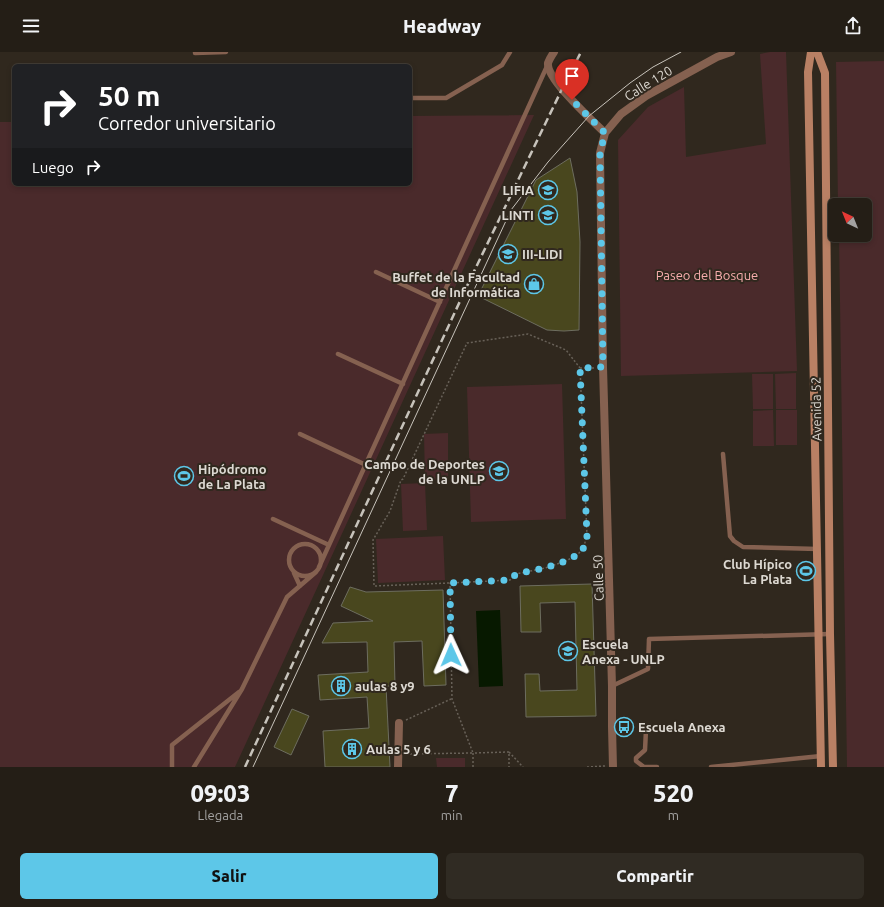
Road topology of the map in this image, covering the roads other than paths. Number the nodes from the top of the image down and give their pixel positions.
1 (226, 52) edge
2 (510, 52) edge
3 (554, 52) edge
4 (731, 52) edge
5 (811, 52) edge
6 (817, 52) edge
7 (195, 53) edge
8 (548, 63) junction
9 (412, 98) edge
10 (605, 133) junction
11 (376, 272) dead end
12 (440, 302) junction
13 (338, 354) dead end
14 (403, 384) junction
15 (300, 434) dead end
16 (723, 454) dead end
17 (366, 465) junction
18 (272, 519) dead end
19 (329, 545) junction
20 (818, 549) junction
21 (292, 569) junction
22 (318, 569) junction
23 (300, 586) junction
24 (819, 634) junction
25 (830, 634) junction
26 (612, 686) junction
27 (242, 689) junction
28 (399, 723) road end
29 (646, 730) dead end
30 (821, 756) junction
31 (172, 767) edge
32 (194, 767) edge
33 (398, 767) edge
34 (613, 767) edge
35 (657, 767) edge
36 (711, 767) edge
37 (821, 767) edge
38 (833, 767) edge

1 - 7 lane
2 - 9 lane
3 - 8 street
4 - 10 street, Calle 120
5 - 20 main road, Avenida 52
6 - 25 main road, Avenida 52
8 - 10 street
8 - 12 lane
10 - 26 street, Calle 50
11 - 12 lane
12 - 14 lane
13 - 14 lane
14 - 17 lane
15 - 17 lane
16 - 20 lane
17 - 19 lane
18 - 19 lane
19 - 22 lane
20 - 24 main road, Avenida 52
21 - 22 lane
21 - 22 lane
21 - 23 lane
22 - 23 lane
23 - 27 lane
24 - 25 lane
24 - 26 lane
24 - 30 main road, Avenida 52
25 - 38 main road, Avenida 52
26 - 34 street, Calle 50
27 - 31 lane
27 - 32 lane
28 - 33 street
29 - 35 lane
30 - 36 lane
30 - 37 main road, Avenida 52

